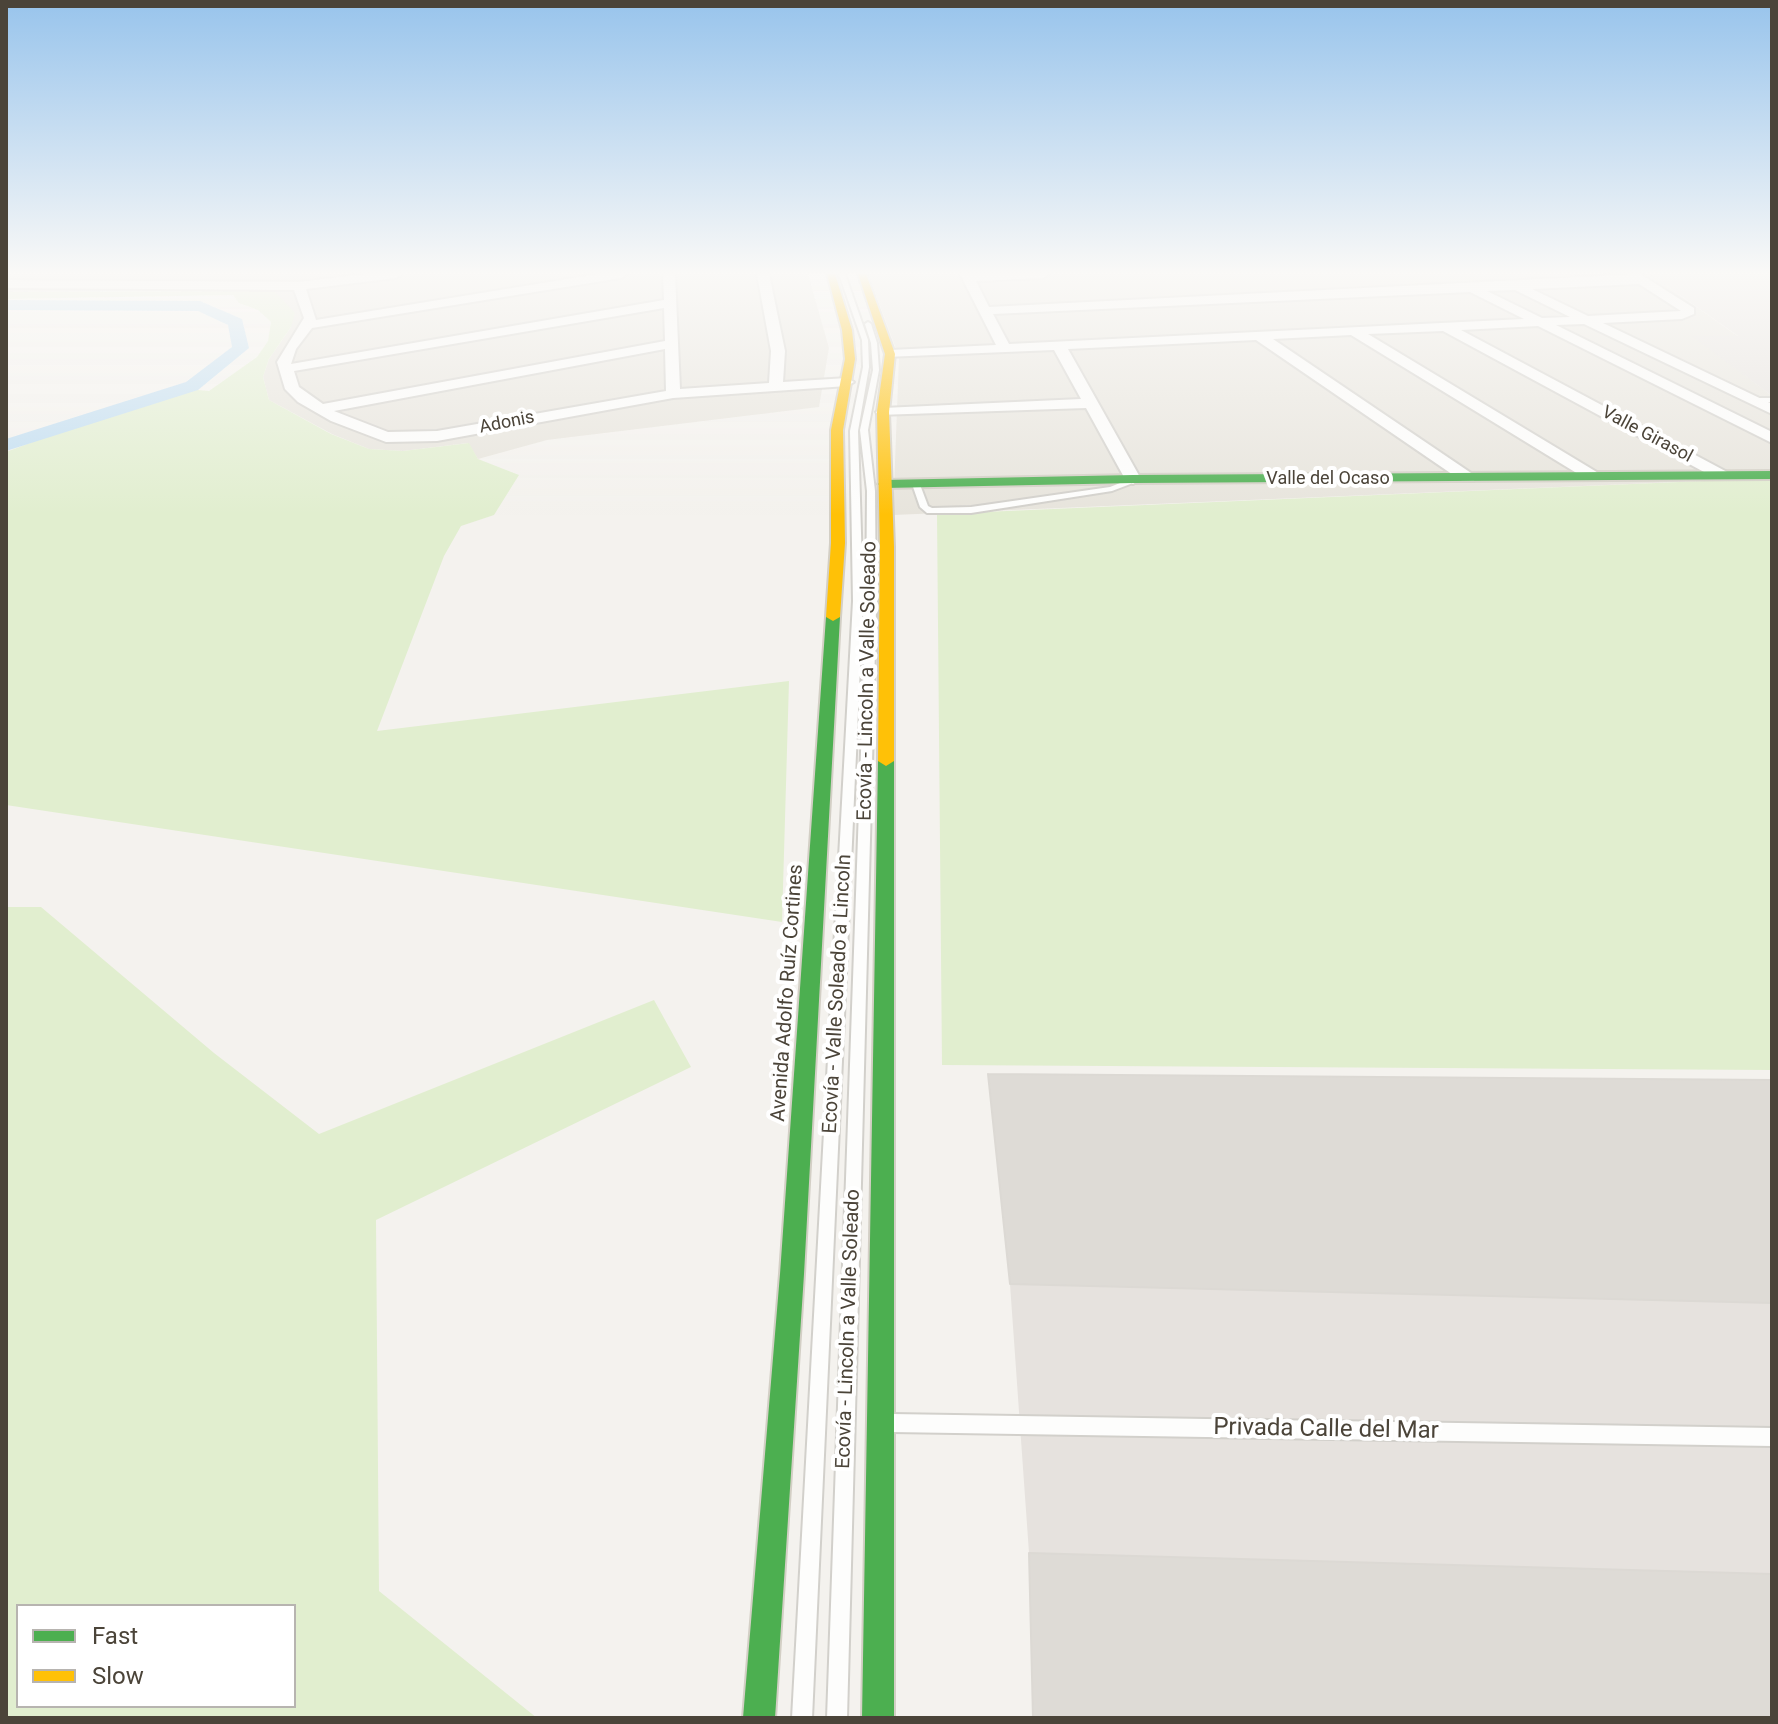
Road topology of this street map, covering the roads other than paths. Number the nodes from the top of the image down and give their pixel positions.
1 (288, 354) edge
2 (369, 354) edge
3 (615, 354) edge
4 (671, 354) edge
5 (778, 354) edge
6 (850, 354) edge
7 (866, 354) edge
8 (875, 354) edge
9 (890, 354) edge
10 (1064, 354) edge
11 (1287, 354) edge
12 (1392, 354) edge
13 (1497, 354) edge
14 (1605, 354) edge
15 (1660, 354) edge
16 (284, 369) junction
17 (847, 382) junction
18 (776, 386) junction
19 (673, 394) junction
20 (1091, 403) junction
21 (1772, 407) edge
22 (321, 409) junction
23 (883, 412) junction
24 (1772, 438) edge
25 (1772, 475) edge
26 (1723, 476) junction
27 (1594, 477) junction
28 (1468, 478) junction
29 (1133, 479) junction
30 (884, 484) junction
31 (916, 484) junction
32 (881, 1423) junction
33 (1772, 1437) edge
34 (759, 1718) edge
35 (802, 1718) edge
36 (837, 1718) edge
37 (878, 1718) edge

1 - 16 street
2 - 16 street
3 - 22 street
4 - 19 street
5 - 18 street
6 - 17 main road, Avenida Adolfo Ruíz Cortines
7 - 35 lane, Ecovía - Valle Soleado a Lincoln
8 - 36 lane, Ecovía - Lincoln a Valle Soleado
9 - 23 main road
10 - 20 street
11 - 28 street
12 - 27 street
13 - 26 street, Valle Girasol
14 - 24 street
15 - 21 street
16 - 22 street, Adonis
17 - 18 street, Adonis
17 - 34 main road, Avenida Adolfo Ruíz Cortines
18 - 19 street, Adonis
19 - 22 street, Adonis
20 - 23 street
20 - 29 street
23 - 30 main road
25 - 26 main road, Valle del Ocaso
26 - 27 main road, Valle del Ocaso
27 - 28 main road, Valle del Ocaso
28 - 29 main road, Valle del Ocaso
29 - 31 main road, Valle del Ocaso
29 - 31 lane
30 - 31 main road, Valle del Ocaso
30 - 32 main road
32 - 33 lane, Privada Calle del Mar
32 - 37 main road

